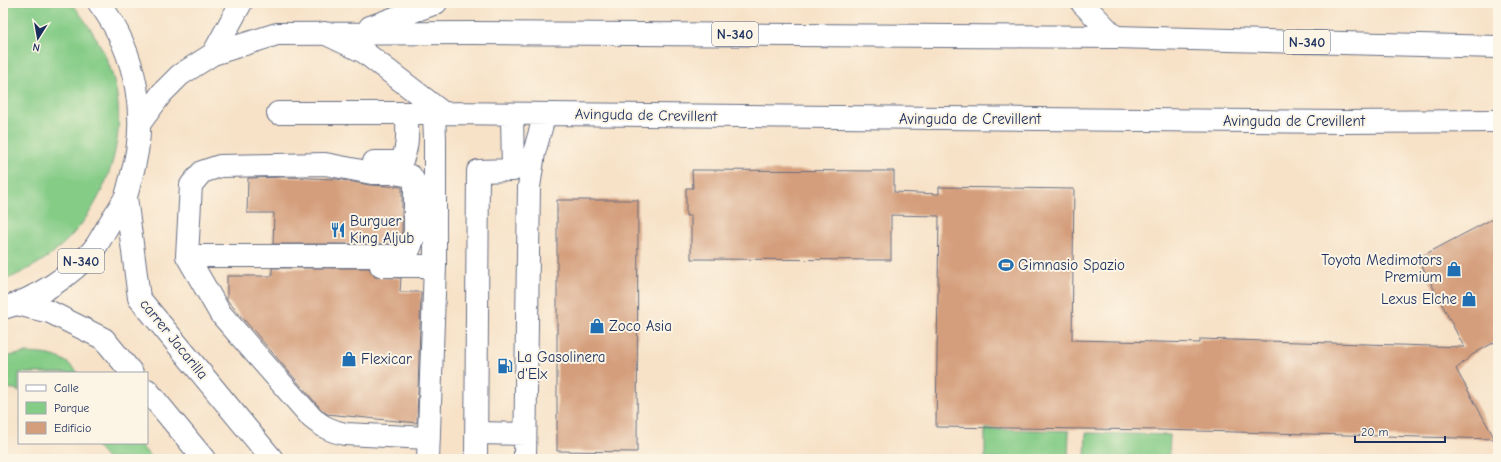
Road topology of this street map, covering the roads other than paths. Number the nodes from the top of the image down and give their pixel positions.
1 (99, 3) edge
2 (241, 3) edge
3 (436, 3) edge
4 (1082, 3) edge
5 (356, 32) junction
6 (324, 33) junction
7 (1115, 37) junction
8 (1498, 47) edge
9 (213, 54) junction
10 (278, 113) dead end
11 (407, 113) junction
12 (438, 113) junction
13 (512, 114) junction
14 (545, 114) junction
15 (1498, 121) edge
16 (140, 123) junction
17 (401, 162) junction
18 (325, 164) junction
19 (435, 176) junction
20 (126, 198) junction
21 (187, 256) junction
22 (435, 266) junction
23 (10, 306) edge
24 (131, 372) edge
25 (148, 391) edge
26 (476, 433) junction
27 (525, 434) junction
28 (429, 448) edge
29 (204, 459) edge
30 (272, 459) edge
31 (476, 459) edge
32 (525, 459) edge

1 - 16 main road, N-340
2 - 9 main road
3 - 5 main road
4 - 7 main road
5 - 6 main road, N-340
5 - 7 main road, N-340
6 - 9 main road, N-340
6 - 12 main road
7 - 8 main road, N-340
9 - 16 main road, N-340
10 - 11 main road, Avinguda de Crevillent
11 - 12 main road, Avinguda de Crevillent
11 - 17 main road
12 - 13 main road, Avinguda de Crevillent
12 - 19 main road
13 - 14 main road, Avinguda de Crevillent
13 - 26 main road
14 - 15 main road, Avinguda de Crevillent
14 - 27 main road
16 - 20 main road, N-340
17 - 18 main road
17 - 19 main road
18 - 21 main road
18 - 21 main road
19 - 22 main road
20 - 23 main road, N-340
20 - 30 main road, carrer Jacarilla
21 - 22 main road
21 - 28 main road
22 - 28 main road
23 - 24 main road
25 - 29 main road
26 - 27 main road
26 - 31 main road
27 - 32 main road

